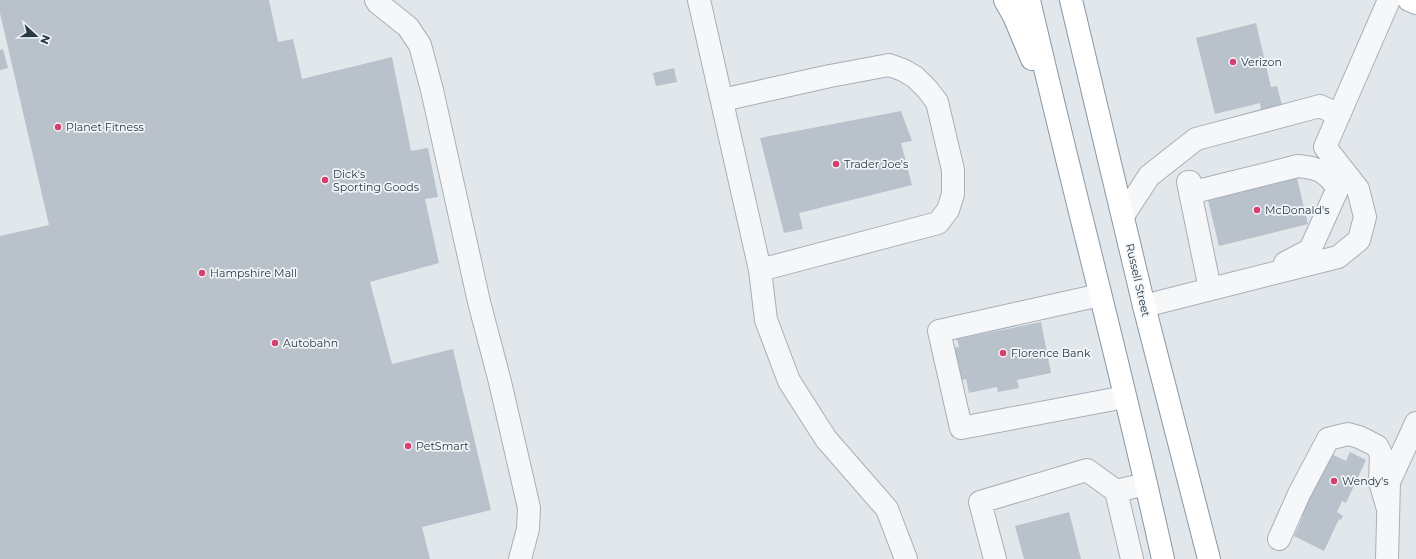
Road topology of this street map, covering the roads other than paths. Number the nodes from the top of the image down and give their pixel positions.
1 (376, 0) edge
2 (699, 0) edge
3 (1005, 0) edge
4 (1029, 0) edge
5 (1071, 0) edge
6 (1088, 0) edge
7 (1389, 0) edge
8 (1409, 0) edge
9 (1416, 3) edge
10 (1083, 51) junction
11 (722, 100) junction
12 (1055, 114) junction
13 (1339, 115) junction
14 (1325, 147) junction
15 (1190, 193) junction
16 (1123, 216) junction
17 (760, 270) junction
18 (1259, 277) junction
19 (1210, 289) junction
20 (1100, 295) junction
21 (1144, 306) junction
22 (1125, 397) junction
23 (1416, 422) edge
24 (1146, 484) junction
25 (1116, 491) junction
26 (1388, 509) junction
27 (1279, 539) dead end
28 (520, 559) edge
29 (906, 559) edge
30 (995, 559) edge
31 (1132, 559) edge
32 (1163, 559) edge
33 (1209, 559) edge
34 (1387, 559) edge

1 - 28 lane
2 - 11 lane
3 - 12 main road
4 - 12 main road
5 - 10 main road, Russell Street
6 - 10 main road
7 - 13 lane
8 - 9 main road
10 - 16 main road, Russell Street
11 - 17 lane
11 - 17 lane
12 - 20 main road
13 - 14 lane
13 - 16 lane
14 - 15 lane
14 - 18 lane
15 - 18 lane
15 - 19 lane
16 - 21 main road, Russell Street
17 - 29 lane
18 - 19 lane
19 - 21 lane
20 - 22 main road
20 - 22 lane
21 - 33 main road, Russell Street
22 - 24 main road
23 - 26 lane
24 - 25 lane
24 - 32 main road
25 - 30 lane
25 - 31 lane
26 - 27 lane
26 - 34 lane

